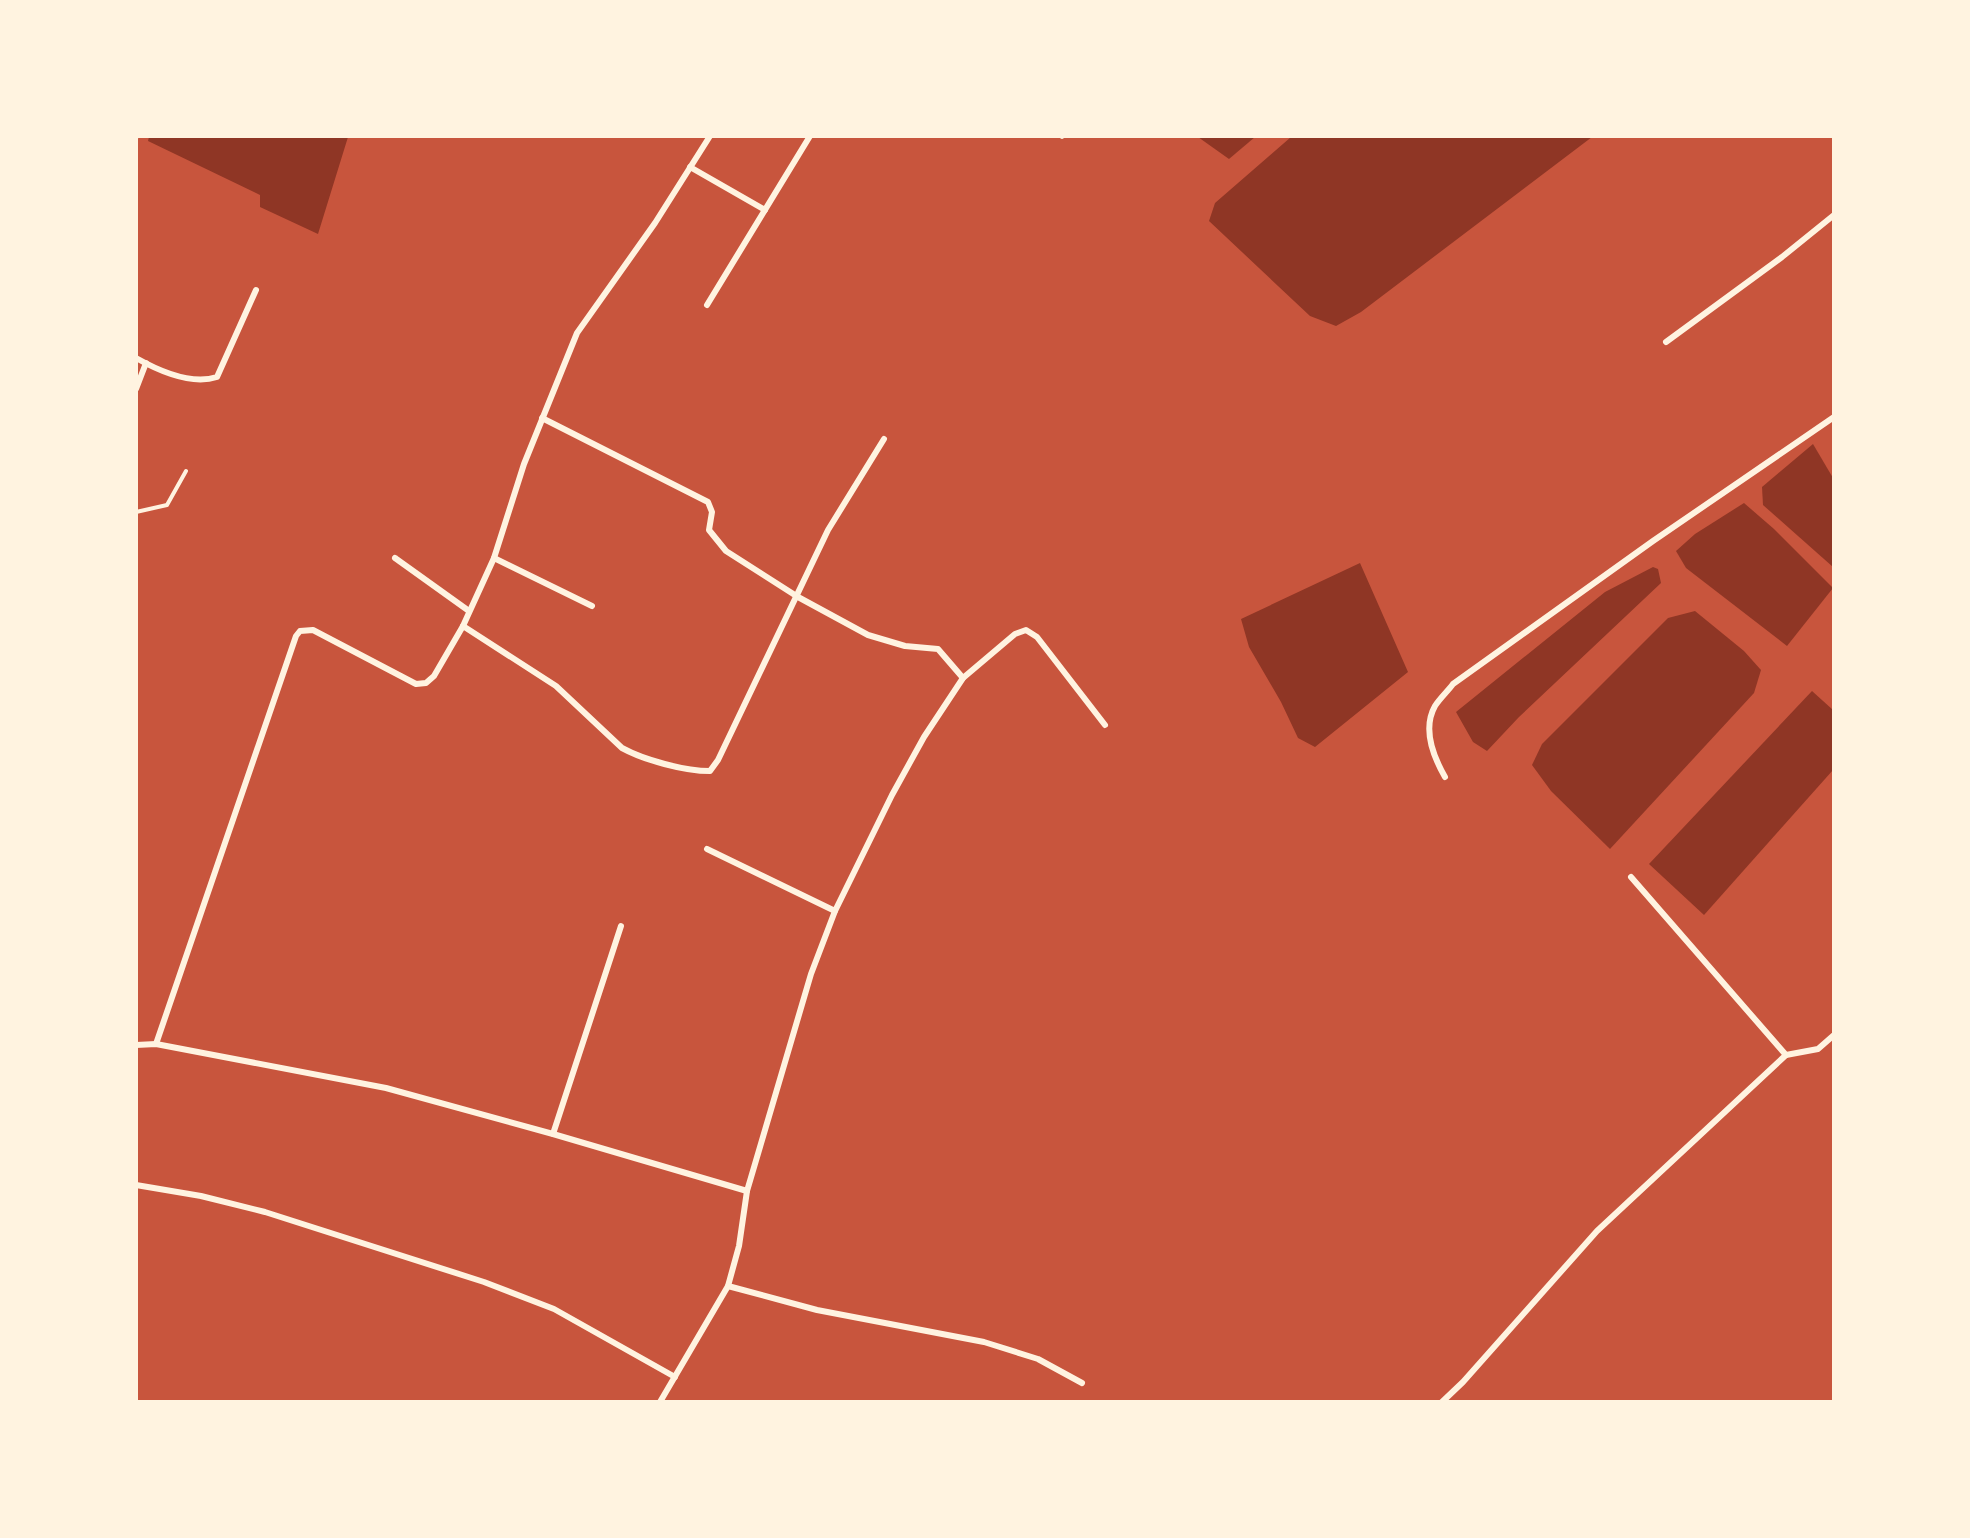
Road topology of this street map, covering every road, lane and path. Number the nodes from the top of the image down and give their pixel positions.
1 (710, 136) edge
2 (810, 136) edge
3 (690, 167) junction
4 (765, 210) junction
5 (1833, 215) edge
6 (256, 290) dead end
7 (707, 305) dead end
8 (1665, 342) dead end
9 (136, 358) edge
10 (146, 363) junction
11 (136, 389) edge
12 (1833, 417) edge
13 (542, 418) junction
14 (884, 439) dead end
15 (186, 471) dead end
16 (136, 512) edge
17 (395, 558) dead end
18 (494, 558) junction
19 (798, 597) junction
20 (592, 606) dead end
21 (469, 611) junction
22 (463, 626) junction
23 (963, 678) junction
24 (1105, 725) dead end
25 (1445, 777) dead end
26 (707, 849) dead end
27 (1631, 877) dead end
28 (835, 911) junction
29 (621, 926) dead end
30 (1833, 1035) edge
31 (156, 1044) junction
32 (136, 1045) edge
33 (1786, 1055) junction
34 (553, 1134) junction
35 (136, 1185) edge
36 (747, 1191) junction
37 (728, 1286) junction
38 (675, 1377) junction
39 (1082, 1383) dead end
40 (660, 1401) edge
41 (1442, 1401) edge

1 - 3 street
2 - 4 street
3 - 4 street
3 - 13 street
4 - 7 street
5 - 8 street
6 - 10 street
9 - 10 street
10 - 11 street
12 - 25 street
13 - 18 street
13 - 19 street
14 - 19 street
15 - 16 path
17 - 21 street
18 - 20 street
18 - 21 street
19 - 22 street
19 - 23 street
21 - 22 street
22 - 31 street
23 - 24 street
23 - 28 street
26 - 28 street
27 - 33 street
28 - 36 street
29 - 34 street
30 - 33 street
31 - 32 street
31 - 34 street
33 - 41 street
34 - 36 street
35 - 38 street
36 - 37 street
37 - 38 street
37 - 39 street
38 - 40 street

